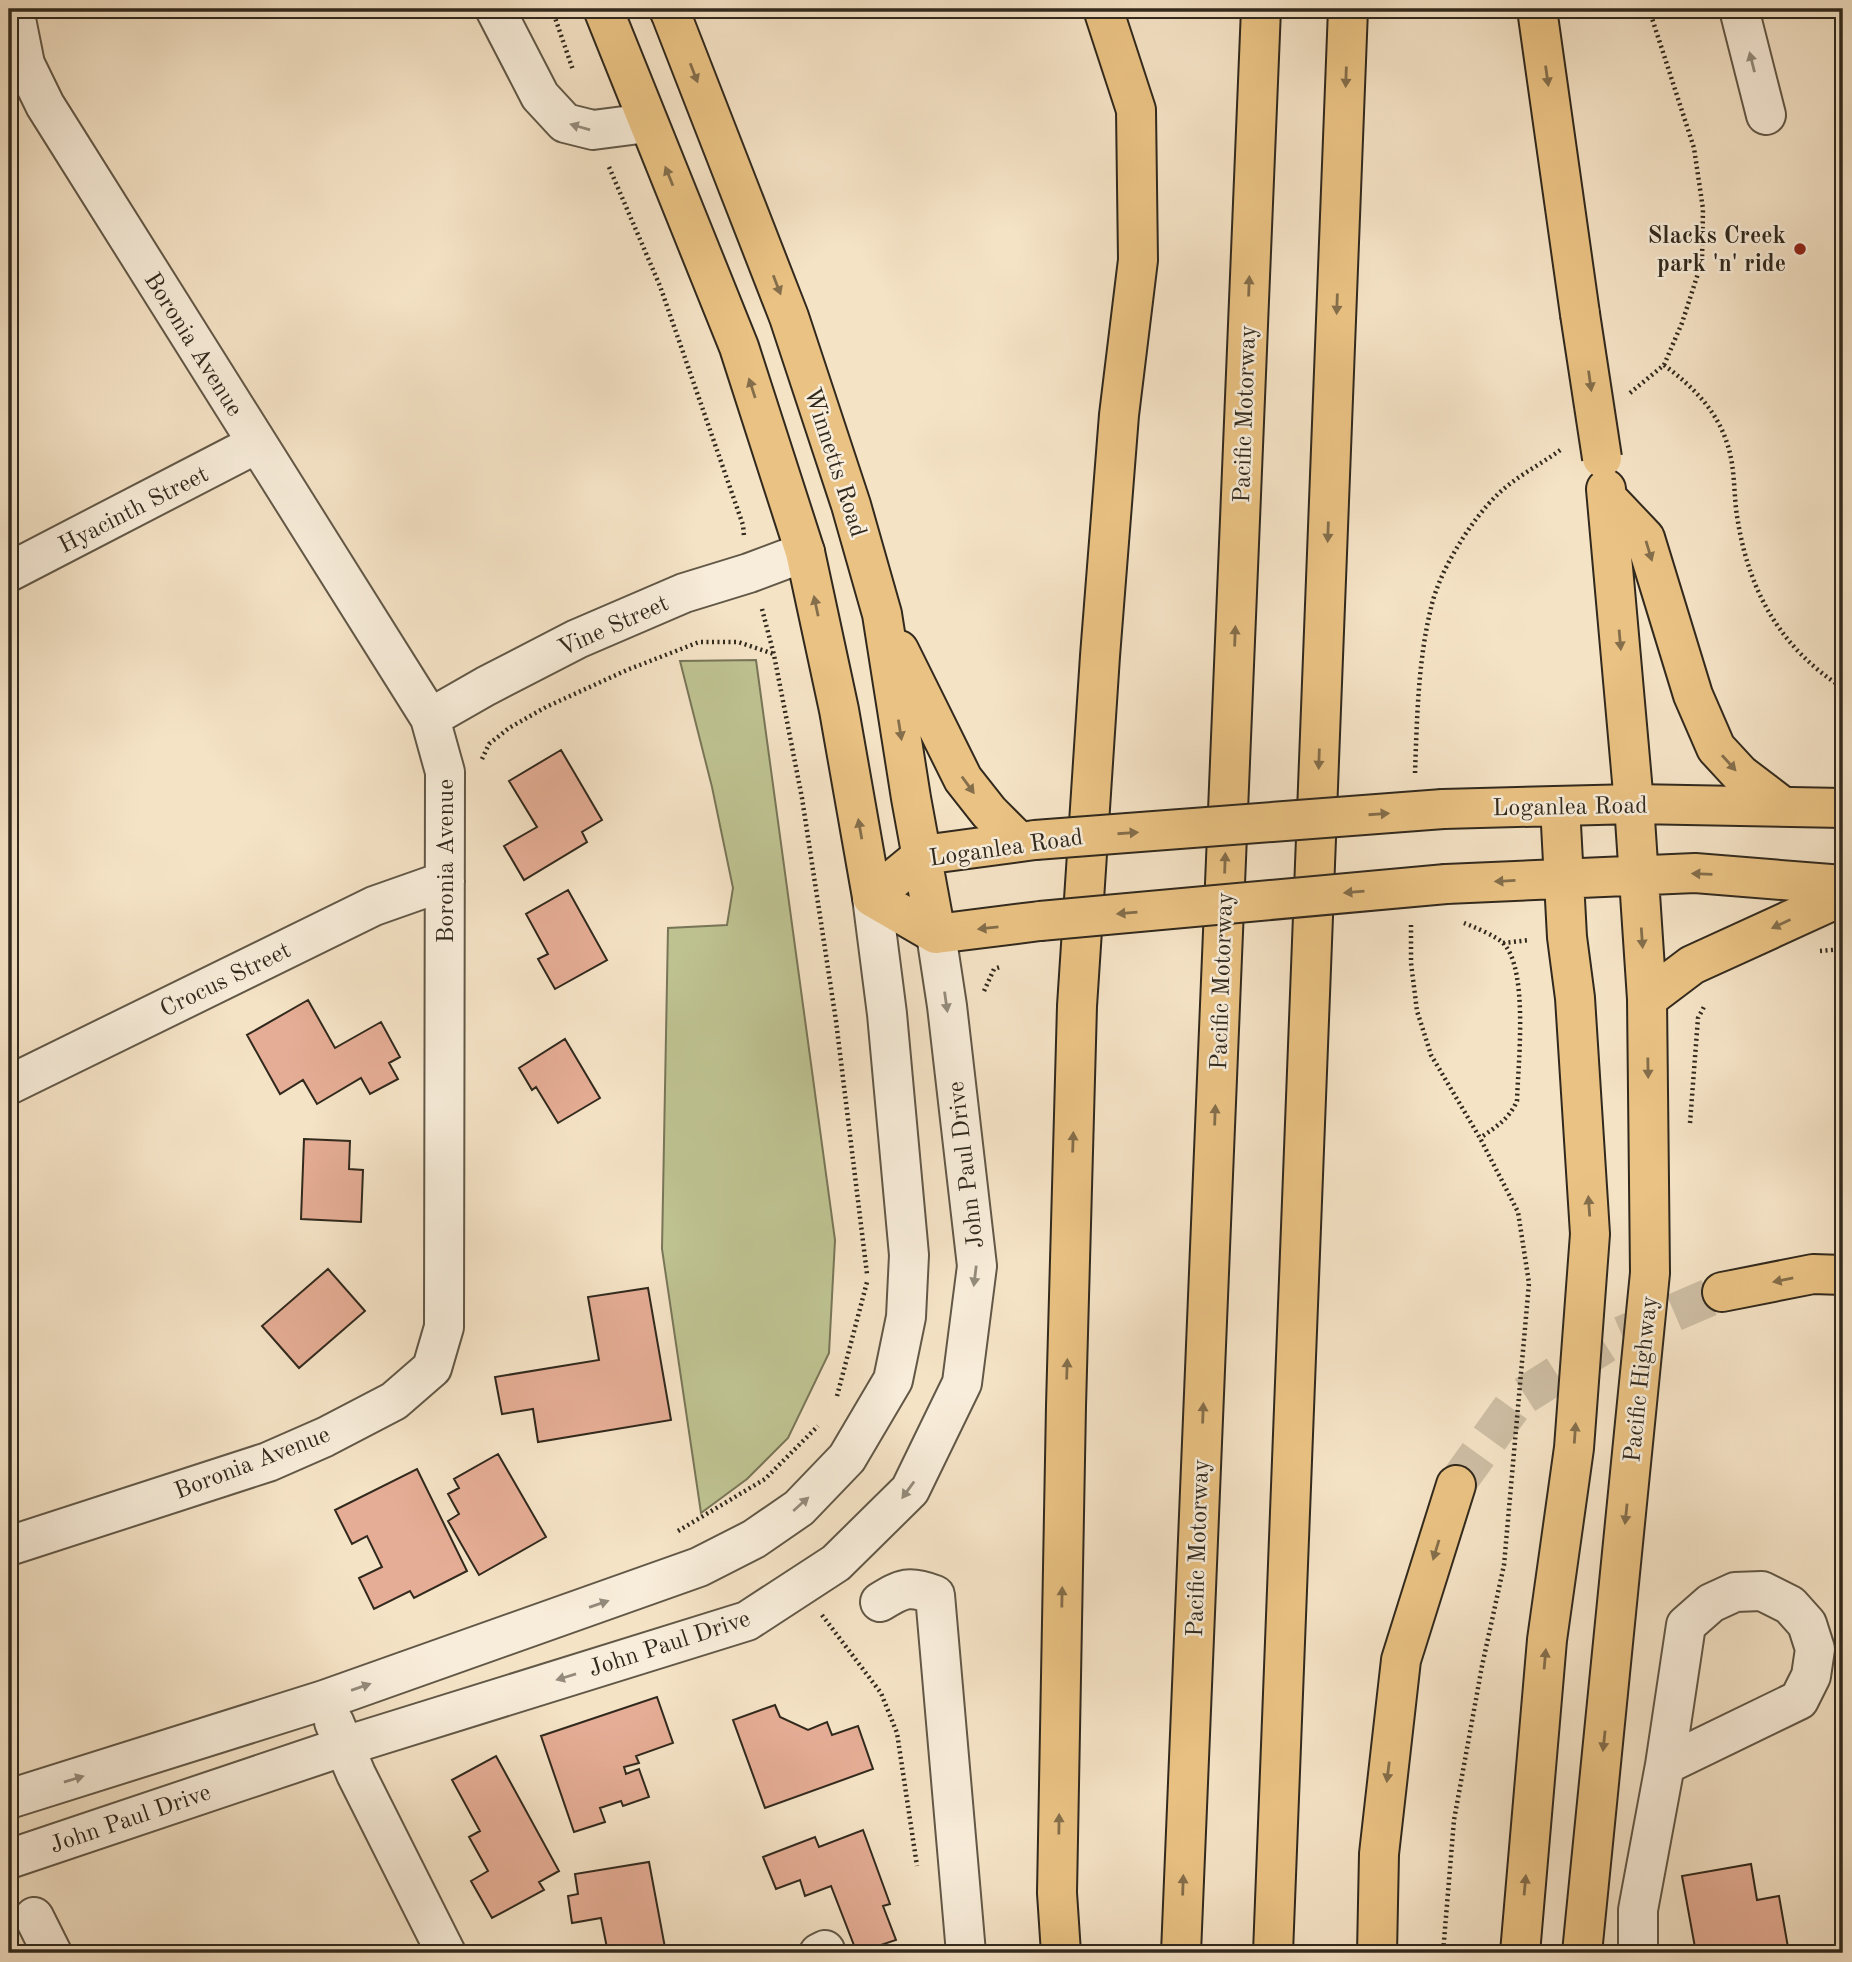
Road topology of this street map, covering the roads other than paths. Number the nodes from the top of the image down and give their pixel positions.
1 (14, 9) edge
2 (495, 9) edge
3 (603, 9) edge
4 (669, 9) edge
5 (1103, 9) edge
6 (1261, 9) edge
7 (1348, 9) edge
8 (1537, 9) edge
9 (1739, 9) edge
10 (17, 65) edge
11 (1766, 116) dead end
12 (647, 123) junction
13 (256, 444) junction
14 (1608, 499) junction
15 (805, 552) junction
16 (9, 572) edge
17 (882, 614) junction
18 (430, 718) junction
19 (1634, 804) junction
20 (1560, 806) junction
21 (1782, 806) junction
22 (1843, 808) edge
23 (1027, 841) junction
24 (923, 855) junction
25 (1640, 876) junction
26 (1563, 878) junction
27 (446, 881) junction
28 (1843, 885) edge
29 (1843, 896) edge
30 (872, 897) junction
31 (936, 934) junction
32 (1647, 999) junction
33 (9, 1085) edge
34 (1843, 1275) edge
35 (1723, 1292) tunnel mouth
36 (1456, 1485) tunnel mouth
37 (9, 1546) edge
38 (880, 1602) dead end
39 (324, 1700) junction
40 (345, 1746) junction
41 (1665, 1765) junction
42 (9, 1799) edge
43 (9, 1859) edge
44 (34, 1917) dead end
45 (52, 1953) edge
46 (446, 1953) edge
47 (966, 1953) edge
48 (1061, 1953) edge
49 (1181, 1953) edge
50 (1273, 1953) edge
51 (1377, 1953) edge
52 (1520, 1953) edge
53 (1582, 1953) edge
54 (1638, 1953) edge

1 - 10 street, Boronia Avenue
12 -> 2 street
3 - 12 main road
4 -> 17 main road, Winnetts Road
48 -> 5 main road
49 -> 6 main road, Pacific Motorway
7 -> 50 main road
8 -> 14 main road, Pacific Highway, bridge
11 -> 9 street
10 - 13 street, Boronia Avenue
15 -> 12 main road
13 - 16 street, Hyacinth Street
13 - 18 street, Boronia Avenue
14 -> 19 main road, Pacific Highway
14 -> 21 main road
15 - 18 street, Vine Street
30 -> 15 main road
17 -> 23 main road
17 -> 24 main road, Winnetts Road
18 - 27 street, Boronia Avenue
19 - 20 main road, Loganlea Road
19 - 21 main road, Loganlea Road
19 - 25 main road, Pacific Highway
23 -> 20 main road, Loganlea Road, bridge
20 - 26 main road
21 - 22 main road, Loganlea Road
23 - 24 main road, Loganlea Road
24 - 30 main road, Loganlea Road
24 - 31 main road, Winnetts Road
25 - 26 main road
28 -> 25 main road
25 -> 32 main road, Pacific Highway
26 -> 31 main road, bridge
52 -> 26 main road
27 - 33 street, Crocus Street
27 - 37 street, Boronia Avenue
29 -> 32 main road
30 - 31 main road
39 -> 30 street
31 -> 40 street, John Paul Drive
32 -> 53 main road, Pacific Highway
34 -> 35 main road
36 -> 51 main road
38 - 47 street
39 - 40 street
42 -> 39 street
40 - 43 street, John Paul Drive
40 - 46 street
41 - 41 street
41 - 54 street
44 - 45 street

